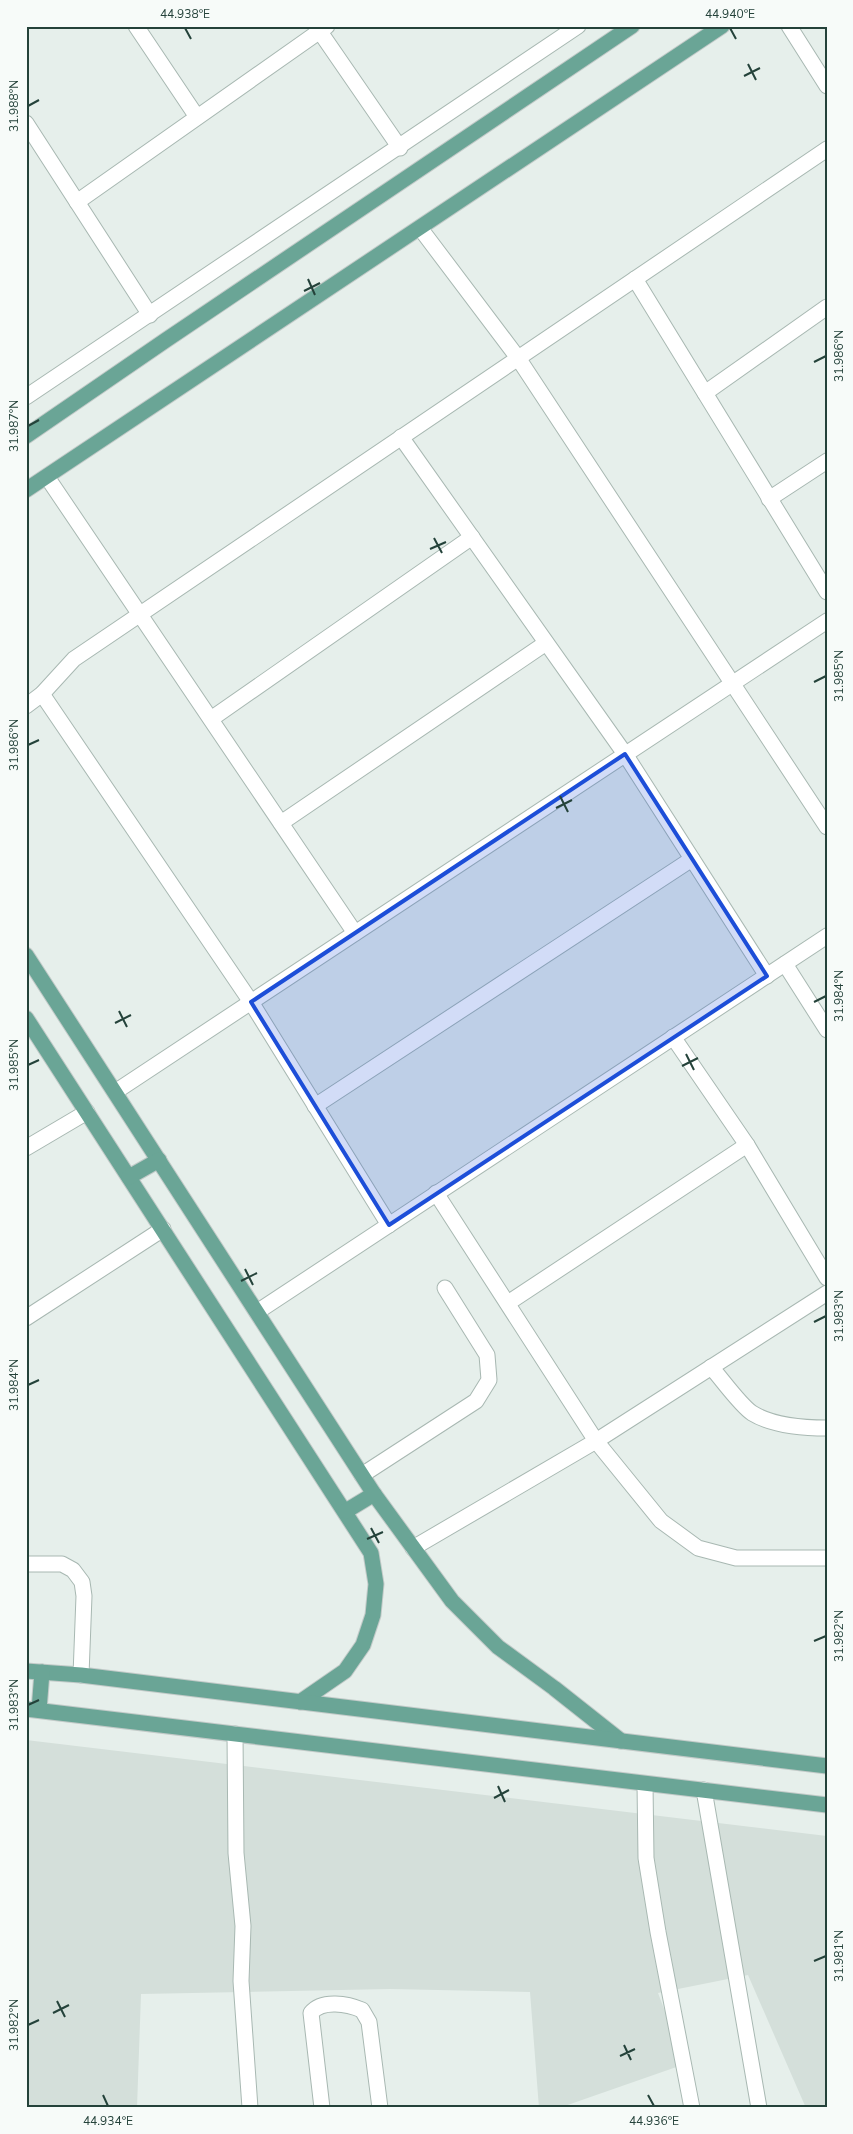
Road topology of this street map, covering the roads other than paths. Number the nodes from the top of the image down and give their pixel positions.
1 (136, 26) edge
2 (578, 26) edge
3 (632, 26) edge
4 (722, 26) edge
5 (789, 26) edge
6 (321, 28) edge
7 (827, 86) edge
8 (197, 117) junction
9 (26, 123) edge
10 (400, 148) junction
11 (827, 149) edge
12 (78, 202) junction
13 (420, 228) junction
14 (634, 279) junction
15 (827, 306) edge
16 (150, 315) junction
17 (518, 358) junction
18 (705, 393) junction
19 (26, 397) edge
20 (26, 436) edge
21 (402, 437) junction
22 (827, 461) edge
23 (47, 477) junction
24 (26, 490) edge
25 (769, 499) junction
26 (472, 537) junction
27 (827, 592) edge
28 (140, 614) junction
29 (827, 621) edge
30 (546, 643) junction
31 (733, 683) junction
32 (42, 694) junction
33 (26, 706) edge
34 (211, 719) junction
35 (625, 754) junction
36 (281, 822) junction
37 (827, 828) edge
38 (692, 859) junction
39 (356, 933) junction
40 (827, 936) edge
41 (26, 955) edge
42 (785, 964) junction
43 (767, 976) junction
44 (251, 1002) junction
45 (26, 1018) edge
46 (827, 1030) edge
47 (673, 1037) junction
48 (115, 1092) junction
49 (315, 1106) junction
50 (87, 1112) junction
51 (747, 1144) junction
52 (26, 1148) edge
53 (158, 1160) junction
54 (129, 1177) junction
55 (436, 1193) junction
56 (389, 1225) junction
57 (163, 1229) junction
58 (827, 1278) edge
59 (445, 1288) dead end
60 (827, 1293) edge
61 (508, 1303) junction
62 (257, 1312) junction
63 (26, 1318) edge
64 (711, 1367) junction
65 (827, 1428) edge
66 (596, 1441) junction
67 (362, 1475) junction
68 (374, 1494) junction
69 (346, 1512) junction
70 (413, 1548) junction
71 (827, 1558) edge
72 (26, 1564) edge
73 (26, 1671) edge
74 (42, 1672) junction
75 (81, 1675) junction
76 (300, 1702) junction
77 (33, 1709) edge
78 (235, 1734) junction
79 (621, 1742) junction
80 (827, 1766) edge
81 (645, 1784) junction
82 (704, 1790) junction
83 (827, 1805) edge
84 (250, 2108) edge
85 (322, 2108) edge
86 (380, 2108) edge
87 (692, 2108) edge
88 (759, 2108) edge

1 - 8 street
2 - 10 street
3 - 20 main road
4 - 13 main road
5 - 7 street
6 - 8 street
6 - 10 street
8 - 12 street
9 - 12 street
10 - 16 street
11 - 14 street
12 - 16 street
13 - 17 street
13 - 23 main road
14 - 17 street
14 - 18 street
15 - 18 street
16 - 19 street
17 - 21 street
17 - 31 street
18 - 25 street
21 - 26 street
21 - 28 street
22 - 25 street
23 - 24 main road
23 - 28 street
25 - 27 street
26 - 30 street
26 - 34 street
28 - 32 street
28 - 34 street
29 - 31 street
30 - 35 street
30 - 36 street
31 - 35 street
31 - 37 street
32 - 33 street
32 - 44 street
34 - 36 street
35 - 38 street
35 - 39 street
36 - 39 street
38 - 43 street
38 - 49 street
39 - 44 street
40 - 42 street
41 - 48 main road
42 - 43 street
42 - 46 street
43 - 47 street
44 - 48 street
44 - 49 street
45 - 50 main road
47 - 51 street
47 - 55 street
48 - 53 main road
49 - 56 street
50 - 52 street
50 - 54 main road
51 - 58 street
51 - 61 street
53 - 54 main road
53 - 62 main road
54 - 57 main road
55 - 56 street
55 - 61 street
56 - 62 street
57 - 63 street
57 - 69 main road
59 - 67 street
60 - 64 street
61 - 66 street
62 - 67 main road
64 - 65 street
64 - 66 street
66 - 70 street
66 - 71 street
67 - 68 main road
68 - 69 main road
68 - 70 main road
69 - 76 main road
70 - 79 main road
72 - 75 street
73 - 74 main road
74 - 75 main road
74 - 77 main road
75 - 76 main road
76 - 79 main road
77 - 78 main road
78 - 81 main road
78 - 84 street
79 - 80 main road
81 - 82 main road
81 - 87 street
82 - 83 main road
82 - 88 street
85 - 86 street

